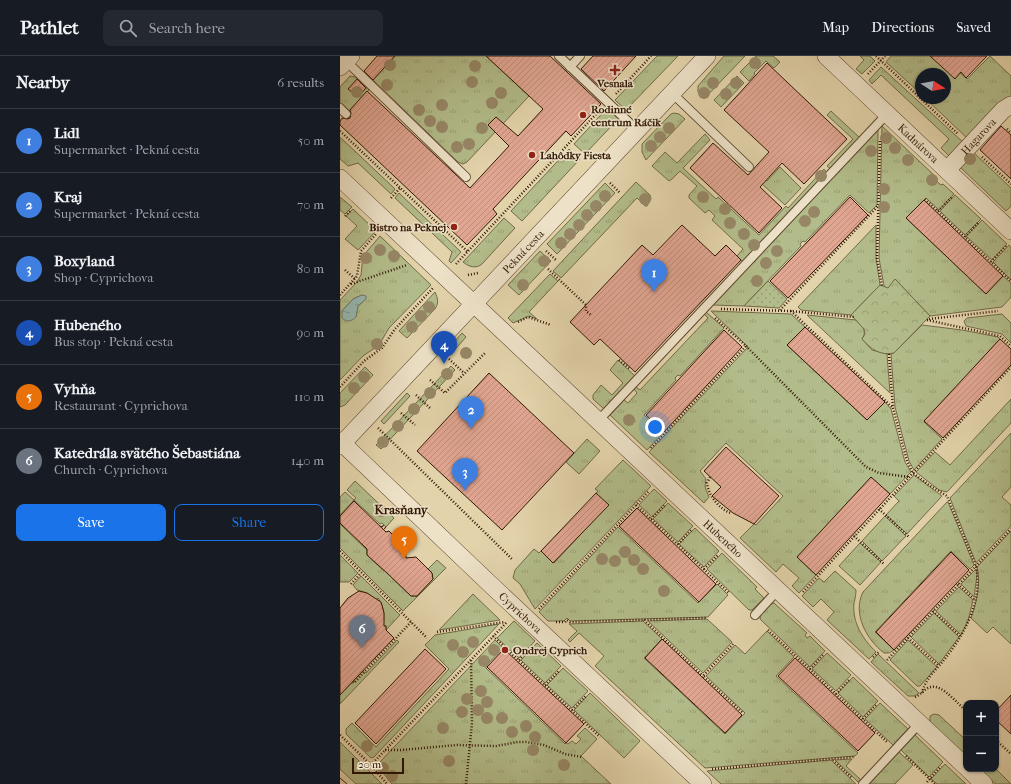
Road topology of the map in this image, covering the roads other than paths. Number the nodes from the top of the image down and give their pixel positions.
1 (559, 56) edge
2 (580, 56) edge
3 (826, 56) edge
4 (703, 57) edge
5 (346, 62) edge
6 (570, 67) junction
7 (672, 93) junction
8 (1011, 105) edge
9 (884, 118) junction
10 (637, 130) junction
11 (749, 167) dead end
12 (947, 170) junction
13 (466, 177) dead end
14 (340, 178) edge
15 (1010, 237) edge
16 (474, 304) junction
17 (598, 421) junction
18 (341, 444) edge
19 (778, 590) junction
20 (755, 615) dead end
21 (919, 724) junction
22 (963, 764) edge
23 (971, 772) edge
24 (703, 784) edge
25 (860, 784) edge
26 (984, 784) edge

1 - 6 lane
2 - 6 lane
3 - 9 street, Kadnárova
4 - 7 street, Pekná cesta
5 - 13 lane
6 - 10 lane
7 - 10 street, Pekná cesta
7 - 11 lane
8 - 12 street, Hagarova
9 - 12 street, Kadnárova
9 - 17 lane
10 - 16 street, Pekná cesta
12 - 15 street, Kadnárova
14 - 16 street, Hubeného
16 - 17 street, Hubeného
16 - 18 street, Pekná cesta
17 - 19 street, Hubeného
18 - 24 street, Cyprichova
19 - 20 lane
19 - 21 street, Hubeného
21 - 22 street, Hubeného
21 - 25 lane
23 - 26 street, Hubeného

